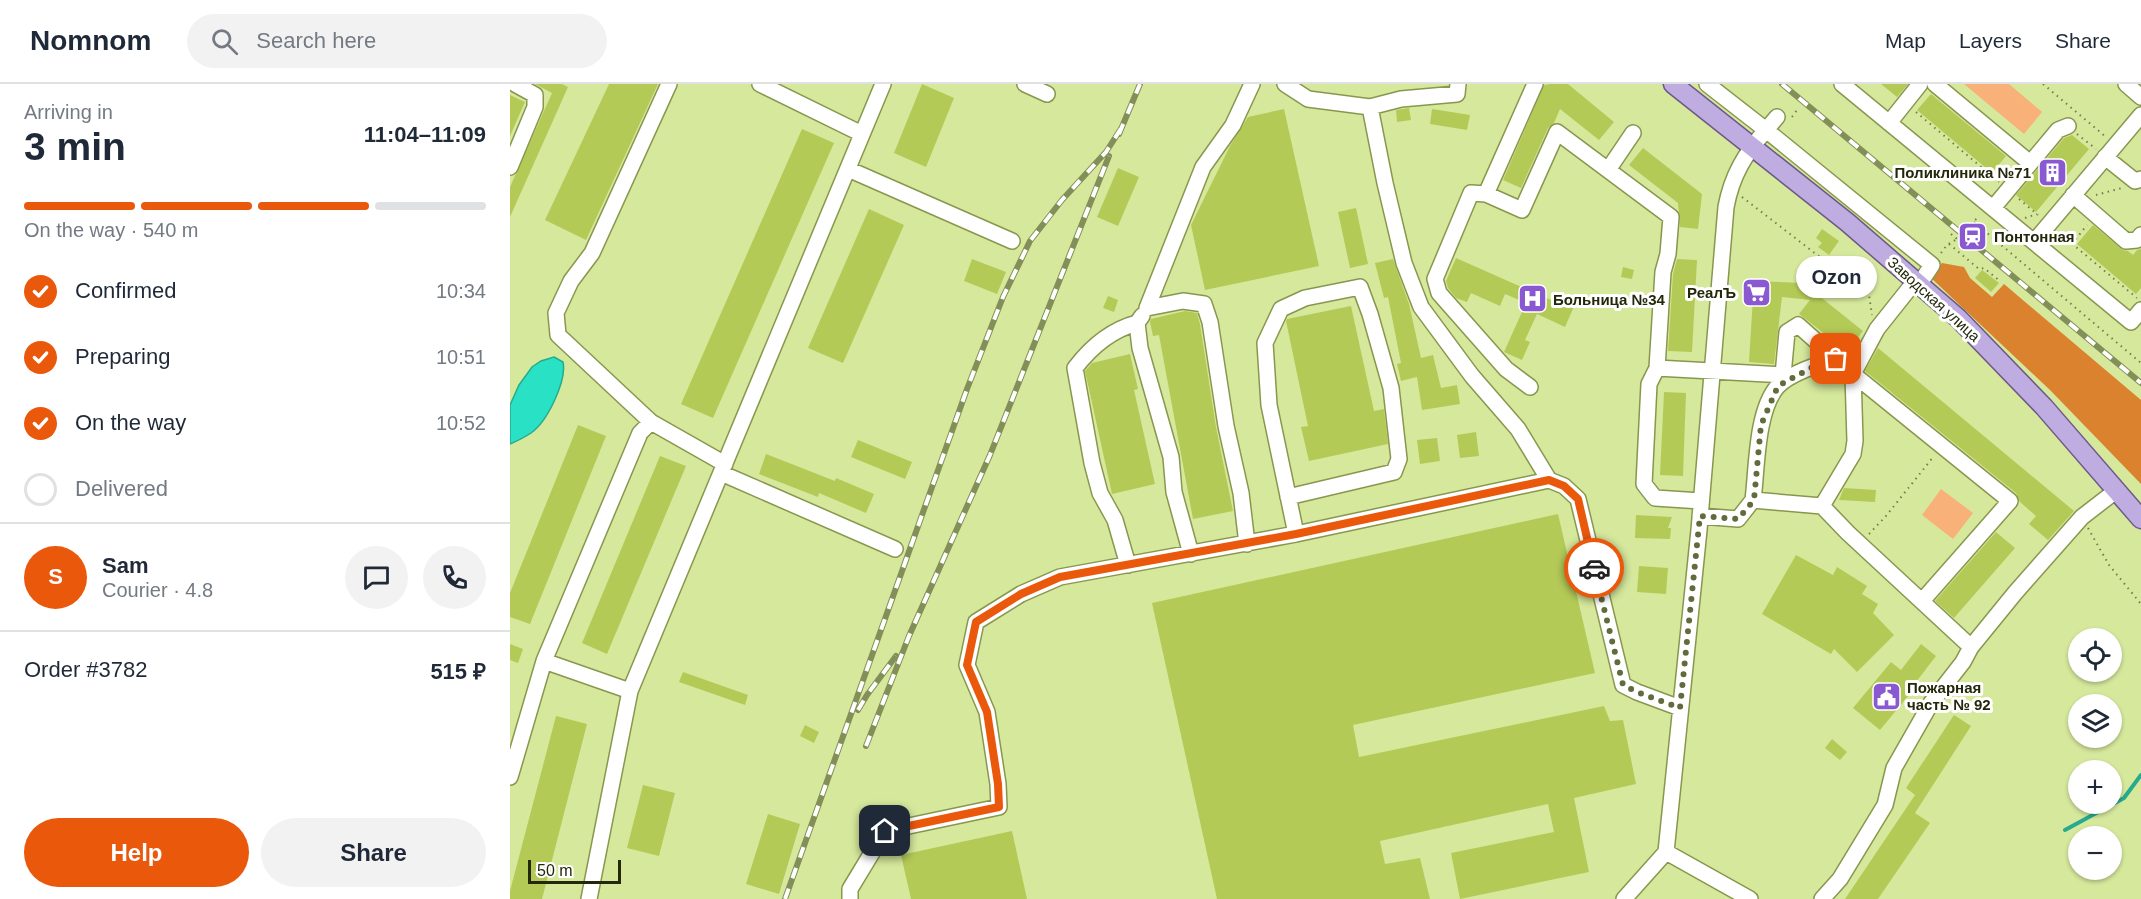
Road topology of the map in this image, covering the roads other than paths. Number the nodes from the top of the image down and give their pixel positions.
1 (515, 84) edge
2 (669, 84) edge
3 (760, 84) edge
4 (883, 84) edge
5 (1025, 84) edge
6 (1252, 84) edge
7 (1285, 84) edge
8 (1458, 84) edge
9 (1535, 84) edge
10 (1673, 84) edge
11 (1707, 84) edge
12 (1842, 84) edge
13 (1920, 84) edge
14 (1935, 84) edge
15 (2126, 84) edge
16 (1047, 94) dead end
17 (2141, 97) edge
18 (1370, 107) junction
19 (2141, 115) edge
20 (1777, 117) dead end
21 (1889, 123) junction
22 (2068, 126) road end
23 (1766, 130) junction
24 (1633, 133) dead end
25 (862, 134) junction
26 (1752, 146) junction
27 (2105, 157) junction
28 (2030, 163) junction
29 (510, 167) edge
30 (848, 169) junction
31 (1608, 170) junction
32 (2138, 180) edge
33 (1486, 194) junction
34 (2075, 197) junction
35 (1993, 208) junction
36 (2141, 236) edge
37 (1012, 241) dead end
38 (2034, 242) junction
39 (1918, 282) junction
40 (1147, 308) junction
41 (2141, 310) edge
42 (1137, 323) junction
43 (1836, 359) junction
44 (1657, 368) junction
45 (1712, 371) junction
46 (1853, 374) junction
47 (1780, 381) junction
48 (1530, 387) dead end
49 (651, 422) junction
50 (723, 468) junction
51 (1549, 480) junction
52 (2117, 490) junction
53 (1288, 497) junction
54 (1754, 500) junction
55 (1822, 506) junction
56 (1700, 516) junction
57 (2141, 519) edge
58 (1296, 534) junction
59 (1247, 544) junction
60 (895, 549) dead end
61 (1191, 554) junction
62 (1128, 565) junction
63 (1922, 601) junction
64 (1971, 647) junction
65 (544, 661) junction
66 (630, 692) junction
67 (1680, 708) junction
68 (510, 777) edge
69 (1666, 852) junction
70 (589, 899) edge
71 (849, 899) edge
72 (1624, 899) edge
73 (1750, 899) edge
74 (1822, 899) edge

1 - 29 street
2 - 49 street
3 - 25 street
4 - 25 street
5 - 16 street
6 - 40 street
7 - 18 street
8 - 18 street
9 - 33 street
10 - 26 main road, Заводская улица
11 - 23 street
12 - 21 street
13 - 21 street
14 - 28 street
15 - 17 street
18 - 51 street
19 - 27 street
20 - 23 street
21 - 35 street
22 - 28 street
23 - 26 street
23 - 39 street
24 - 31 street
25 - 30 street
26 - 39 main road, Заводская улица
26 - 45 street
27 - 32 street
27 - 34 street
28 - 35 street
30 - 37 street
30 - 50 street
31 - 33 street
31 - 44 street
33 - 48 street
34 - 36 street
34 - 38 street
35 - 38 street
38 - 41 street
39 - 46 street
39 - 52 main road, Заводская улица
40 - 42 street
40 - 59 street
42 - 61 street
42 - 62 street
43 - 46 street
43 - 47 street
43 - 47 street
44 - 45 street
44 - 56 street
45 - 47 street
45 - 56 street
46 - 55 street
46 - 63 street
47 - 54 street
49 - 50 street
49 - 65 street
50 - 60 street
50 - 66 street
51 - 58 street
51 - 67 street
52 - 57 main road, Заводская улица
52 - 64 street
53 - 53 street
53 - 58 street
54 - 55 street
54 - 56 street
55 - 63 street
56 - 67 street
58 - 59 street
59 - 61 street
61 - 62 street
62 - 71 street
63 - 64 street
64 - 74 street
65 - 66 street
65 - 68 street
66 - 70 street
67 - 69 street
69 - 72 street
69 - 73 street

